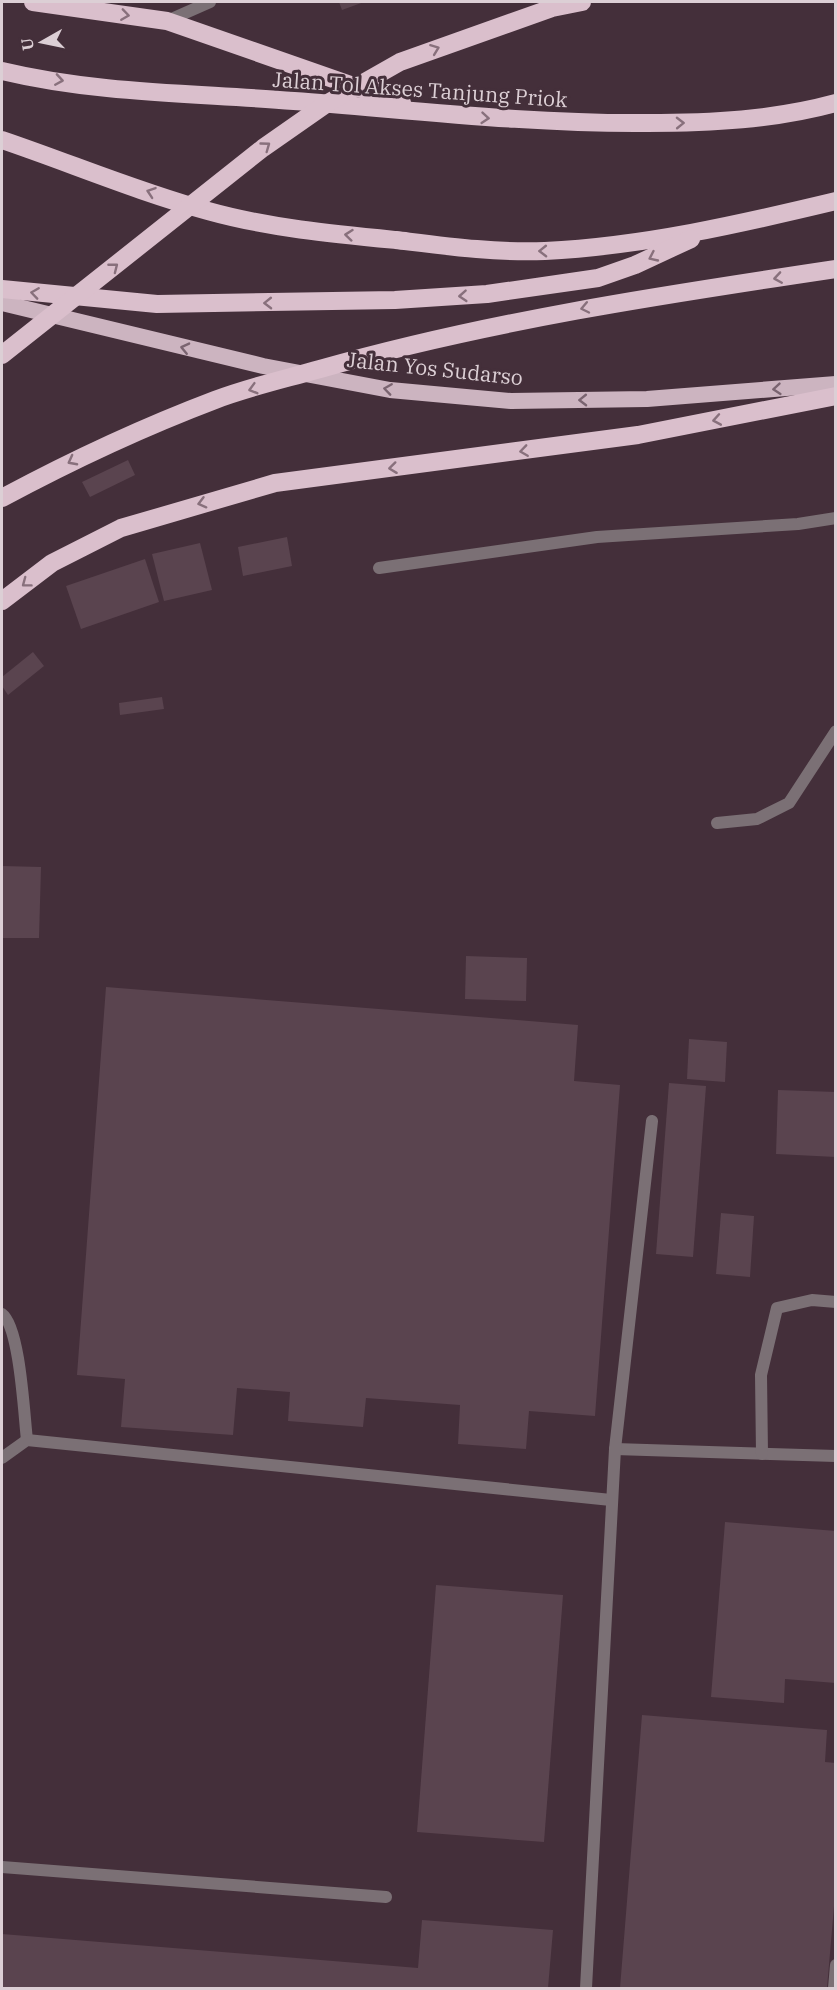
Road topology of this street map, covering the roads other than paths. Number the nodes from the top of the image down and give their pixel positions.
1 (33, 2) edge
2 (210, 2) edge
3 (582, 2) edge
4 (166, 21) junction
5 (2, 71) edge
6 (836, 103) edge
7 (427, 112) junction
8 (2, 140) edge
9 (836, 201) edge
10 (706, 232) junction
11 (836, 269) edge
12 (2, 289) edge
13 (2, 303) edge
14 (2, 355) edge
15 (836, 384) edge
16 (836, 396) edge
17 (2, 498) edge
18 (836, 518) edge
19 (379, 568) dead end
20 (2, 601) edge
21 (836, 730) edge
22 (717, 823) dead end
23 (652, 1121) dead end
24 (836, 1302) edge
25 (2, 1314) edge
26 (27, 1440) junction
27 (615, 1449) junction
28 (762, 1454) junction
29 (836, 1456) edge
30 (2, 1458) edge
31 (611, 1500) junction
32 (2, 1867) edge
33 (386, 1897) dead end
34 (836, 1965) edge
35 (586, 1989) edge
36 (834, 1989) edge

1 -> 4 highway
2 - 4 lane
14 -> 3 highway, bridge
4 - 7 highway
5 -> 7 highway, Jalan Tol Akses Tanjung Priok
7 -> 6 highway, Jalan Tol Akses Tanjung Priok
10 -> 8 highway
9 - 10 highway
10 -> 12 highway
11 -> 17 highway, bridge
15 -> 13 highway, Jalan Yos Sudarso
16 -> 20 highway
18 - 19 lane
21 - 22 lane
23 - 27 lane
24 - 28 lane
25 - 26 lane
26 - 30 lane
26 - 31 lane
27 - 28 lane
27 - 31 lane
28 - 29 lane
31 - 35 lane
32 - 33 lane
34 - 36 lane

